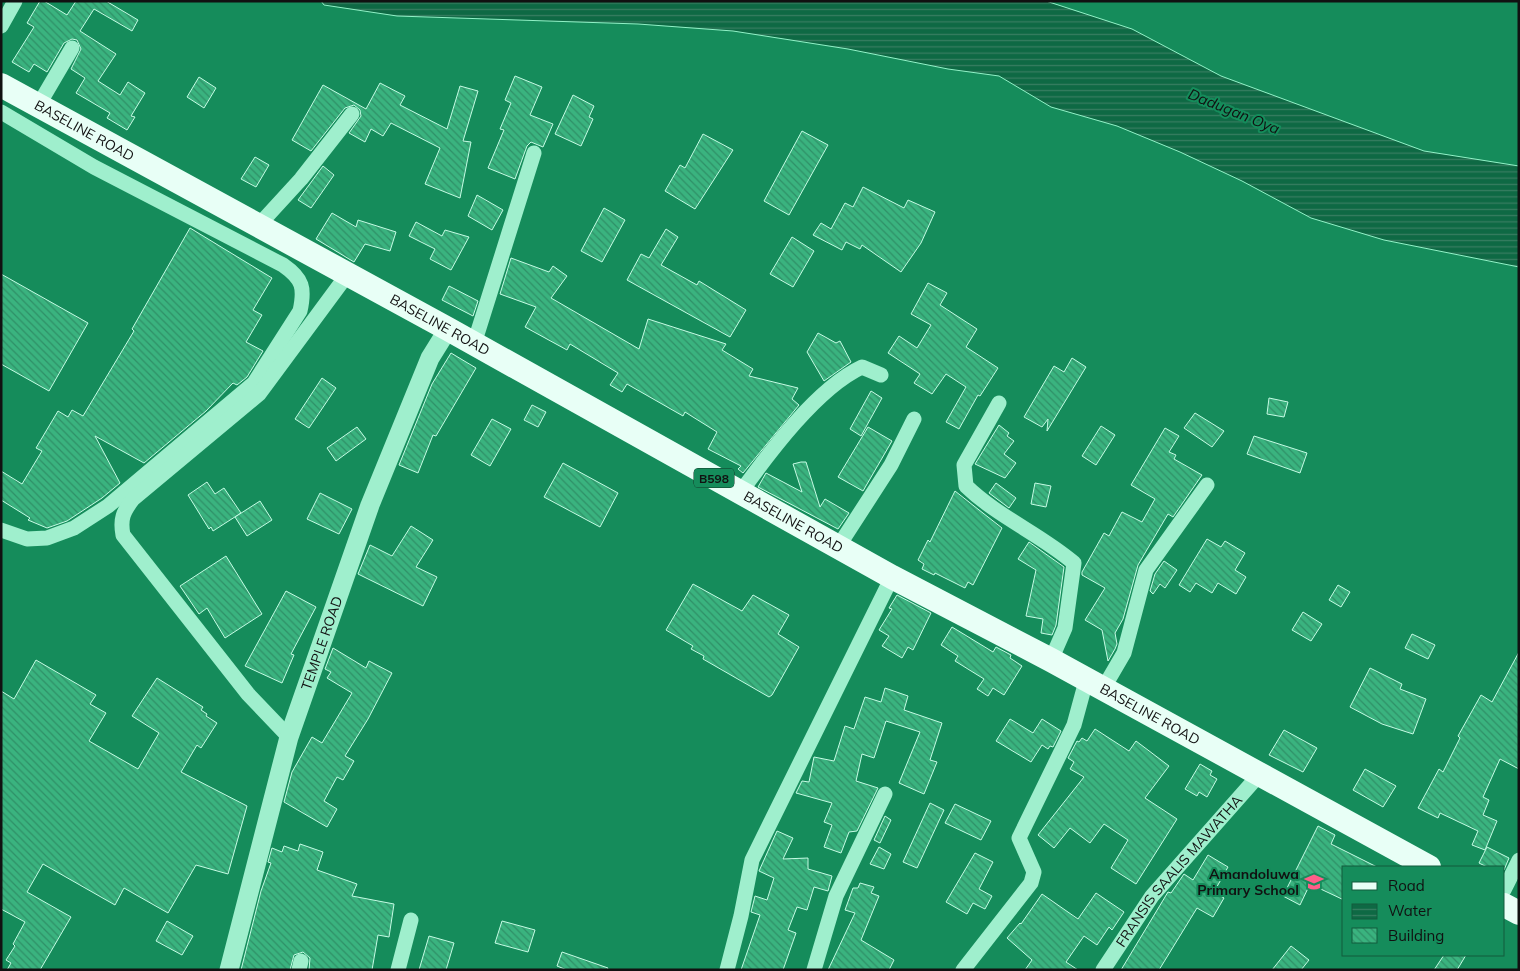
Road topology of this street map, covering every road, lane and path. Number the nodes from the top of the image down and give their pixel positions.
1 (14, 1) edge
2 (1, 26) edge
3 (72, 48) dead end
4 (1, 85) edge
5 (38, 106) junction
6 (1, 112) edge
7 (352, 114) dead end
8 (534, 152) dead end
9 (258, 226) junction
10 (347, 275) junction
11 (448, 329) junction
12 (474, 344) junction
13 (881, 375) dead end
14 (999, 402) dead end
15 (914, 419) dead end
16 (1207, 485) dead end
17 (740, 493) junction
18 (1, 530) edge
19 (838, 548) junction
20 (892, 577) junction
21 (1051, 660) junction
22 (1094, 685) junction
23 (289, 738) junction
24 (1258, 775) junction
25 (885, 794) dead end
26 (1519, 860) edge
27 (1427, 866) edge
28 (1505, 888) edge
29 (1505, 906) edge
30 (1519, 913) edge
31 (411, 920) dead end
32 (229, 970) edge
33 (398, 970) edge
34 (727, 970) edge
35 (814, 970) edge
36 (963, 970) edge
37 (1104, 970) edge

1 - 2 street
3 - 5 street
4 - 5 main road, BASELINE ROAD / B598
5 - 9 main road, BASELINE ROAD / B598
6 - 18 street
7 - 9 street
8 - 12 street
9 - 10 main road, BASELINE ROAD / B598
10 - 11 main road, BASELINE ROAD / B598
10 - 23 street
11 - 12 main road, BASELINE ROAD / B598
11 - 23 street, TEMPLE ROAD
12 - 17 main road, BASELINE ROAD / B598
13 - 17 street
14 - 21 street
15 - 19 street
16 - 22 street
17 - 19 main road, BASELINE ROAD / B598
19 - 20 main road, BASELINE ROAD / B598
20 - 21 main road, BASELINE ROAD / B598
20 - 34 street
21 - 22 main road, BASELINE ROAD / B598
22 - 24 main road, BASELINE ROAD / B598
22 - 36 street
23 - 32 street, TEMPLE ROAD
24 - 27 main road, BASELINE ROAD / B598
24 - 37 street, FRANSIS SAALIS MAWATHA
25 - 35 street
26 - 28 street
29 - 30 main road
31 - 33 street

